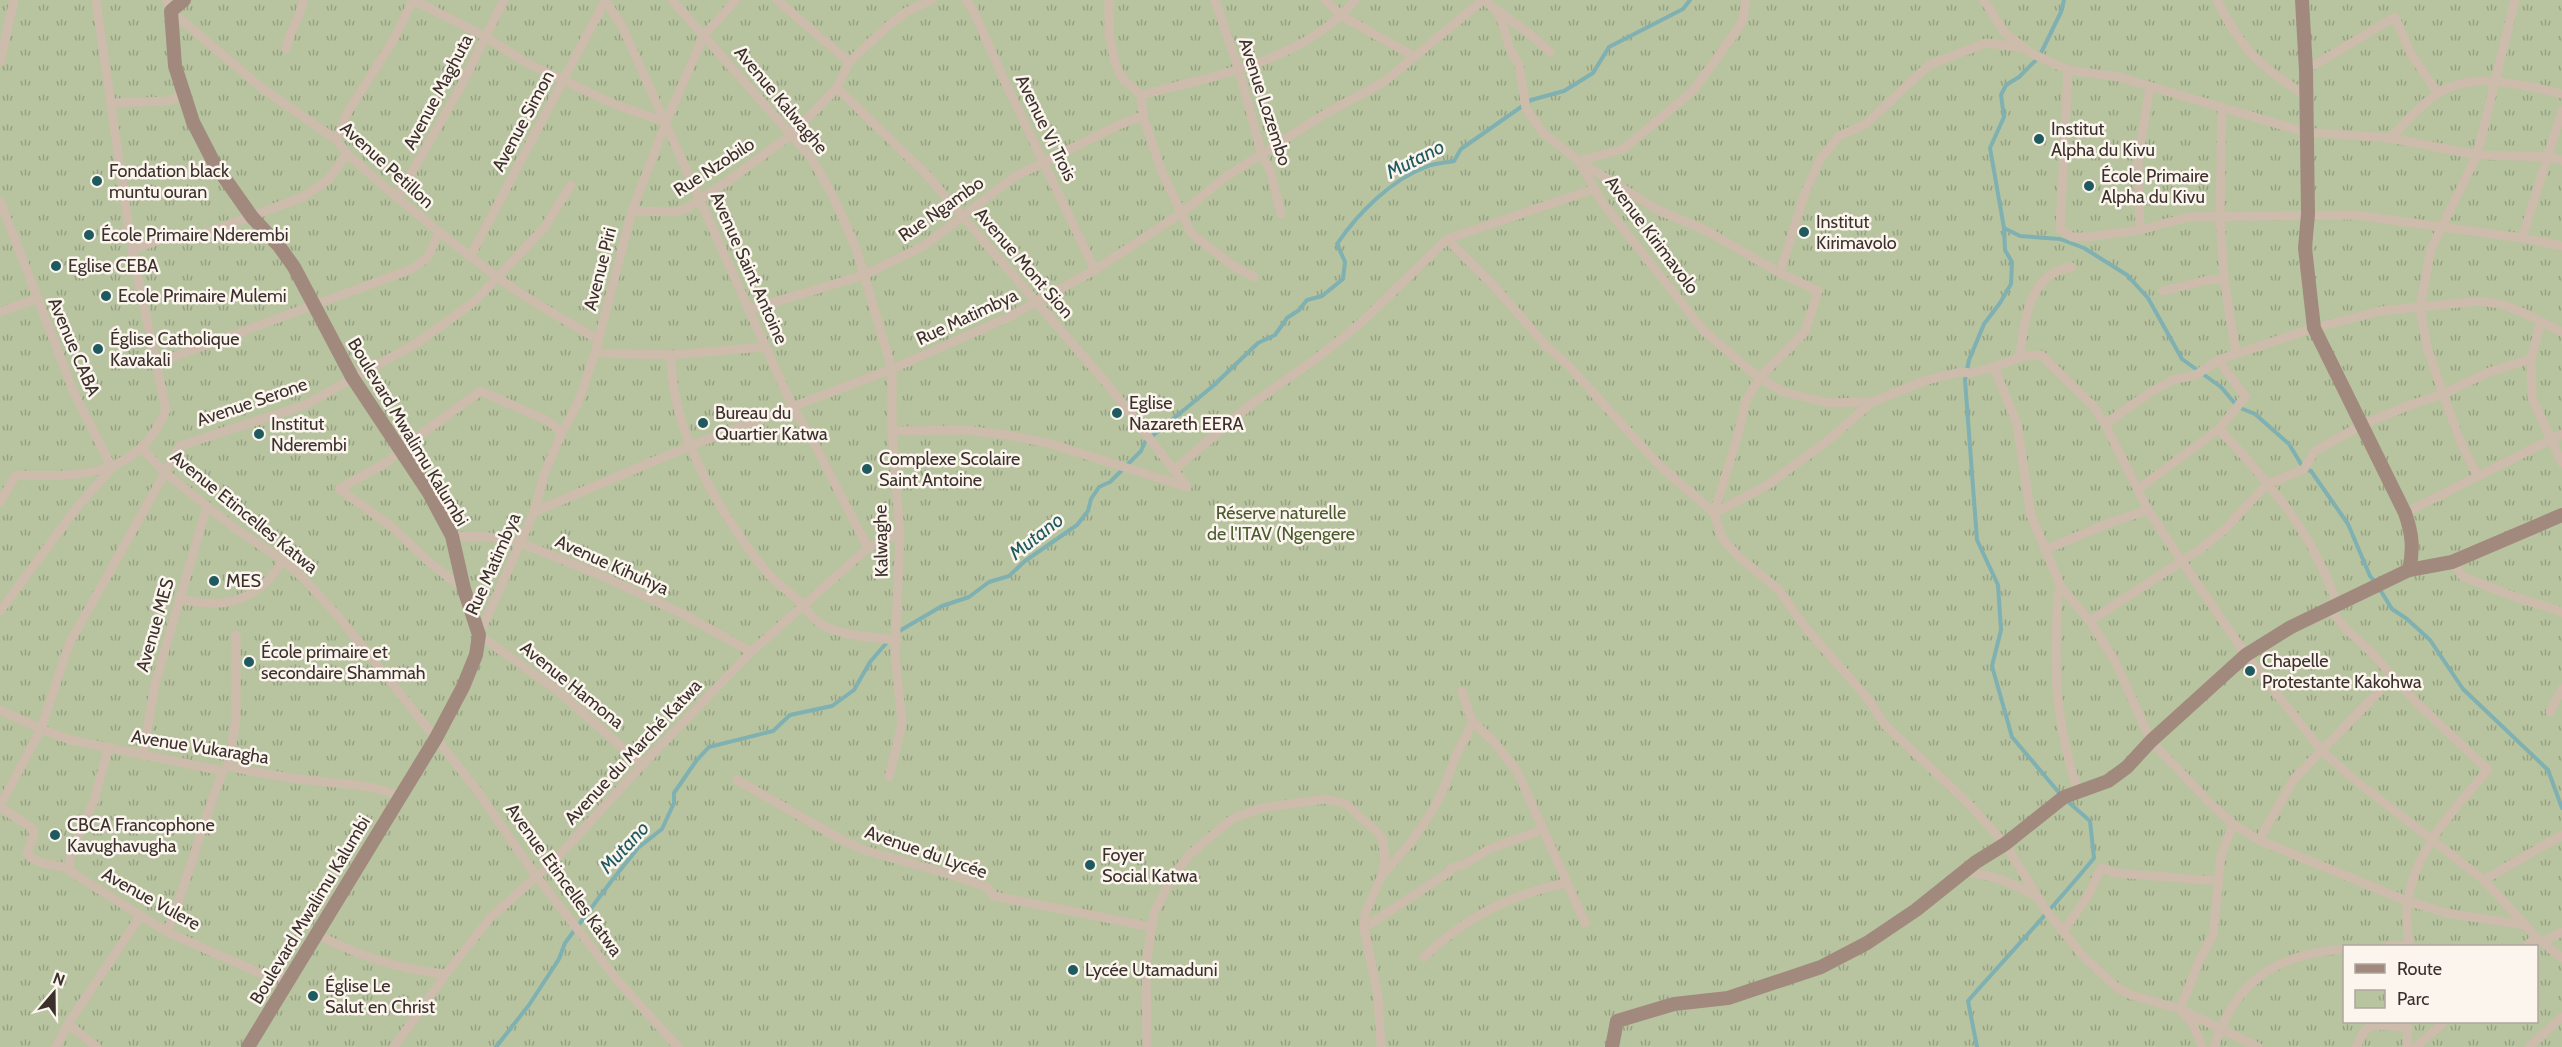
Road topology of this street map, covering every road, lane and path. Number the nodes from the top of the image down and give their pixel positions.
1 (14, 0) edge
2 (96, 0) edge
3 (184, 0) edge
4 (303, 0) edge
5 (413, 0) edge
6 (504, 0) edge
7 (672, 0) edge
8 (736, 0) edge
9 (777, 0) edge
10 (932, 0) edge
11 (966, 0) edge
12 (1109, 0) edge
13 (1215, 0) edge
14 (1325, 0) edge
15 (1355, 0) edge
16 (1484, 0) edge
17 (1746, 0) edge
18 (1984, 0) edge
19 (2217, 0) edge
20 (2302, 0) edge
21 (2515, 0) edge
22 (605, 1) edge
23 (169, 6) edge
24 (1496, 10) junction
25 (1342, 16) junction
26 (704, 35) junction
27 (486, 37) junction
28 (285, 49) dead end
29 (2027, 50) junction
30 (1550, 52) dead end
31 (1413, 56) junction
32 (0, 62) edge
33 (849, 62) junction
34 (1239, 70) junction
35 (2068, 70) junction
36 (2306, 70) junction
37 (564, 79) junction
38 (2496, 81) junction
39 (2150, 87) junction
40 (837, 88) junction
41 (2438, 93) junction
42 (183, 94) junction
43 (2562, 94) edge
44 (1141, 95) junction
45 (2306, 96) junction
46 (111, 102) junction
47 (2222, 107) junction
48 (2562, 111) edge
49 (1143, 116) junction
50 (666, 122) junction
51 (2306, 132) junction
52 (790, 135) junction
53 (2390, 138) junction
54 (337, 140) junction
55 (347, 154) junction
56 (1262, 155) junction
57 (2477, 155) junction
58 (2549, 156) junction
59 (1044, 160) junction
60 (2562, 160) edge
61 (1580, 161) junction
62 (571, 185) dead end
63 (1594, 189) junction
64 (397, 198) junction
65 (701, 200) junction
66 (0, 201) edge
67 (632, 211) junction
68 (1183, 212) junction
69 (1281, 214) dead end
70 (2308, 214) junction
71 (962, 216) junction
72 (2220, 216) junction
73 (252, 217) junction
74 (2443, 227) junction
75 (2140, 230) junction
76 (439, 232) junction
77 (2522, 238) junction
78 (1447, 239) junction
79 (2562, 246) edge
80 (132, 250) junction
81 (471, 255) junction
82 (2072, 267) dead end
83 (1095, 270) junction
84 (1780, 273) junction
85 (864, 275) junction
86 (497, 277) junction
87 (1254, 277) dead end
88 (2224, 279) junction
89 (2163, 291) dead end
90 (36, 299) junction
91 (1036, 302) junction
92 (314, 305) junction
93 (2420, 307) junction
94 (749, 310) junction
95 (0, 312) edge
96 (2541, 321) junction
97 (2314, 328) junction
98 (2562, 332) edge
99 (599, 340) junction
100 (765, 346) junction
101 (595, 353) junction
102 (2235, 354) junction
103 (671, 355) junction
104 (2020, 358) junction
105 (2531, 359) junction
106 (2218, 360) junction
107 (157, 363) junction
108 (1994, 368) junction
109 (892, 369) junction
110 (352, 377) junction
111 (1759, 378) junction
112 (2443, 394) junction
113 (1872, 402) junction
114 (793, 408) junction
115 (2105, 424) junction
116 (2362, 425) junction
117 (2219, 429) junction
118 (892, 431) junction
119 (562, 432) junction
120 (2562, 434) edge
121 (2551, 440) junction
122 (690, 446) junction
123 (143, 448) junction
124 (399, 450) junction
125 (2562, 462) edge
126 (112, 468) junction
127 (1174, 470) junction
128 (164, 472) junction
129 (2477, 475) junction
130 (2266, 485) junction
131 (2138, 489) junction
132 (0, 502) edge
133 (207, 506) junction
134 (2148, 510) junction
135 (534, 512) junction
136 (1714, 513) junction
137 (2405, 513) junction
138 (2562, 515) edge
139 (900, 533) junction
140 (452, 537) junction
141 (521, 543) junction
142 (868, 548) junction
143 (2045, 550) junction
144 (283, 560) junction
145 (2181, 560) junction
146 (2452, 562) junction
147 (2409, 570) junction
148 (2061, 587) junction
149 (464, 589) junction
150 (180, 599) junction
151 (803, 605) junction
152 (2333, 606) junction
153 (0, 610) edge
154 (2562, 612) edge
155 (2090, 621) junction
156 (236, 635) dead end
157 (479, 635) junction
158 (897, 640) junction
159 (751, 652) junction
160 (2246, 655) junction
161 (2394, 676) junction
162 (2562, 689) edge
163 (1462, 691) dead end
164 (0, 710) edge
165 (2550, 712) dead end
166 (1472, 722) junction
167 (41, 729) junction
168 (436, 738) junction
169 (2151, 741) junction
170 (108, 749) junction
171 (2322, 751) junction
172 (143, 756) junction
173 (642, 765) junction
174 (225, 769) junction
175 (889, 777) dead end
176 (737, 780) dead end
177 (2074, 792) junction
178 (399, 796) junction
179 (0, 807) edge
180 (2233, 824) junction
181 (1542, 830) junction
182 (2562, 835) edge
183 (2259, 840) junction
184 (2431, 840) junction
185 (2005, 844) junction
186 (68, 868) junction
187 (1963, 872) junction
188 (1382, 875) junction
189 (536, 876) junction
190 (2484, 880) junction
191 (2218, 881) junction
192 (1566, 883) junction
193 (2038, 898) junction
194 (2407, 901) junction
195 (141, 915) junction
196 (1585, 923) dead end
197 (2524, 925) junction
198 (1152, 927) junction
199 (1364, 928) junction
200 (2062, 929) junction
201 (167, 932) junction
202 (2562, 932) edge
203 (317, 935) junction
204 (2539, 939) junction
205 (2409, 945) edge
206 (2529, 945) edge
207 (2343, 949) edge
208 (1424, 957) dead end
209 (2562, 958) edge
210 (446, 974) junction
211 (289, 978) junction
212 (2180, 1009) junction
213 (2562, 1017) edge
214 (2443, 1023) edge
215 (68, 1024) junction
216 (2408, 1024) edge
217 (2220, 1029) junction
218 (56, 1047) edge
219 (97, 1047) edge
220 (248, 1047) edge
221 (394, 1047) edge
222 (678, 1047) edge
223 (1147, 1047) edge
224 (1381, 1047) edge
225 (1612, 1047) edge
226 (2202, 1047) edge
227 (2214, 1047) edge
228 (2258, 1047) edge
229 (2356, 1047) edge
230 (2407, 1047) edge
231 (2416, 1047) edge
232 (2529, 1047) edge

1 - 32 street
2 - 46 street, Avenue Etincelles Katwa
3 - 23 street
4 - 28 street
5 - 27 street
5 - 54 street
6 - 27 street, Avenue Maghuta
7 - 26 street, Avenue Kalwaghe
8 - 26 street, Avenue Piri
9 - 33 street
10 - 33 street, Rue Nzobilo
11 - 59 street, Avenue Vi Trois
12 - 44 street
13 - 34 street, Avenue Lozembo
14 - 25 street
15 - 25 street
16 - 24 street, Avenue Kirimavolo
16 - 31 street, Rue Matimbya
17 - 61 street
18 - 29 street
19 - 45 street
20 - 36 street
21 - 38 street
22 - 37 street, Avenue Simon
22 - 50 street, Avenue Saint Antoine
23 - 42 street, Boulevard Mwalimu Kalumbi
23 - 54 street, Avenue Petillon
24 - 30 street
24 - 61 street, Avenue Kirimavolo
25 - 31 street
25 - 34 street
26 - 50 street, Avenue Piri
26 - 52 street, Avenue Kalwaghe
27 - 37 street
27 - 64 street, Avenue Maghuta
29 - 35 street
29 - 84 street
31 - 56 street, Rue Matimbya
33 - 40 street, Rue Nzobilo
34 - 44 street
34 - 56 street, Avenue Lozembo
35 - 39 street
35 - 75 street
36 - 41 street
36 - 45 street
37 - 50 street
37 - 81 street, Avenue Simon
38 - 41 street
38 - 43 street
38 - 57 street
39 - 47 street
39 - 75 street
40 - 52 street, Rue Nzobilo
40 - 71 street, Avenue Mont Sion
41 - 53 street
42 - 46 street
42 - 73 street, Boulevard Mwalimu Kalumbi
44 - 49 street
45 - 51 street
46 - 80 street, Avenue Etincelles Katwa
47 - 51 street
47 - 72 street
48 - 58 street
49 - 59 street, Rue Ngambo
49 - 68 street
50 - 65 street, Avenue Saint Antoine
50 - 67 street, Avenue Piri
51 - 53 street
51 - 70 street
52 - 65 street, Rue Nzobilo
52 - 85 street, Avenue Kalwaghe
53 - 57 street
54 - 55 street, Avenue Petillon
55 - 64 street, Avenue Petillon
55 - 73 street
56 - 68 street, Rue Matimbya
56 - 69 street, Avenue Lozembo
57 - 58 street
57 - 74 street
58 - 60 street
58 - 77 street
59 - 71 street, Rue Ngambo
59 - 83 street, Avenue Vi Trois
61 - 63 street, Avenue Kirimavolo
61 - 84 street
62 - 86 street, Avenue Serone
63 - 78 street
63 - 111 street, Avenue Kirimavolo
64 - 76 street, Avenue Petillon
65 - 67 street, Rue Nzobilo
65 - 94 street, Avenue Saint Antoine
66 - 90 street, Avenue CABA
67 - 99 street, Avenue Piri
68 - 83 street, Rue Matimbya
68 - 87 street
70 - 72 street
70 - 74 street
70 - 97 street
71 - 85 street, Rue Ngambo
71 - 91 street, Avenue Mont Sion
72 - 75 street
72 - 88 street
73 - 80 street
73 - 92 street, Boulevard Mwalimu Kalumbi
74 - 77 street
74 - 93 street
76 - 81 street, Avenue Petillon
76 - 92 street
77 - 79 street
78 - 127 street
78 - 136 street
80 - 107 street, Avenue Etincelles Katwa
81 - 86 street, Avenue Petillon
82 - 104 street
83 - 91 street, Rue Matimbya
84 - 111 street
85 - 94 street, Rue Ngambo
85 - 109 street, Avenue Kalwaghe
86 - 99 street, Avenue Petillon
86 - 110 street, Avenue Serone
88 - 89 street
88 - 102 street
90 - 95 street
90 - 126 street, Avenue CABA
91 - 109 street, Rue Matimbya
91 - 127 street, Avenue Mont Sion
92 - 107 street
92 - 110 street, Boulevard Mwalimu Kalumbi
93 - 96 street
93 - 97 street
93 - 112 street
94 - 100 street, Avenue Saint Antoine
96 - 98 street
96 - 105 street
97 - 102 street
97 - 116 street
99 - 101 street, Avenue Piri
100 - 103 street
100 - 114 street, Avenue Saint Antoine
101 - 103 street
101 - 119 street, Avenue Piri
102 - 106 street
103 - 122 street
104 - 108 street
104 - 115 street
105 - 112 street
105 - 121 street
106 - 115 street
106 - 117 street
107 - 123 street, Avenue Etincelles Katwa
108 - 113 street
108 - 143 street
109 - 114 street, Rue Matimbya
109 - 118 street, Kalwaghe
110 - 124 street, Boulevard Mwalimu Kalumbi
110 - 128 street, Avenue Serone
111 - 113 street, Avenue Kirimavolo
111 - 136 street
112 - 116 street
112 - 129 street
113 - 136 street
114 - 122 street, Rue Matimbya
114 - 142 street, Avenue Saint Antoine
115 - 131 street
116 - 130 street
116 - 137 street
117 - 130 street
117 - 131 street
118 - 127 street, Avenue Mont Sion
118 - 139 street, Kalwaghe
119 - 124 street
119 - 135 street, Avenue Piri
120 - 121 street
121 - 125 street
121 - 129 street
122 - 135 street, Rue Matimbya
122 - 151 street
123 - 126 street
123 - 128 street, Avenue Etincelles Katwa
124 - 140 street, Boulevard Mwalimu Kalumbi
124 - 149 street
126 - 132 street
126 - 153 street
128 - 133 street, Avenue Etincelles Katwa
128 - 167 street, Avenue Serone
129 - 137 street
130 - 145 street
130 - 152 street
131 - 134 street
133 - 144 street, Avenue Etincelles Katwa
133 - 150 street, Avenue MES
134 - 143 street
134 - 145 street
135 - 141 street, Rue Matimbya
136 - 185 street
137 - 147 street
138 - 146 street
139 - 142 street, Avenue du Marché Katwa
139 - 158 street, Kalwaghe
140 - 141 street, Avenue Kihuhya
140 - 149 street, Boulevard Mwalimu Kalumbi
141 - 157 street, Rue Matimbya
141 - 159 street, Avenue Kihuhya
142 - 151 street, Avenue du Marché Katwa
143 - 148 street
144 - 150 street
144 - 168 street, Avenue Etincelles Katwa
145 - 155 street
145 - 160 street
146 - 147 street
146 - 154 street
147 - 152 street
148 - 155 street
148 - 177 street
149 - 157 street, Boulevard Mwalimu Kalumbi
150 - 172 street, Avenue MES
151 - 158 street
151 - 159 street, Avenue du Marché Katwa
152 - 160 street
152 - 161 street
155 - 169 street
156 - 174 street
157 - 168 street, Boulevard Mwalimu Kalumbi
157 - 173 street, Avenue Hamona
158 - 175 street, Kalwaghe
159 - 173 street, Avenue du Marché Katwa
160 - 169 street
160 - 171 street
161 - 171 street
161 - 184 street
162 - 165 street
163 - 166 street
164 - 167 street, Avenue Vukaragha
166 - 181 street
166 - 188 street
167 - 170 street, Avenue Vukaragha
167 - 179 street, Avenue Serone
168 - 178 street, Boulevard Mwalimu Kalumbi
168 - 189 street, Avenue Etincelles Katwa
169 - 177 street
169 - 180 street
170 - 172 street, Avenue Vukaragha
170 - 186 street
171 - 183 street
171 - 184 street
172 - 174 street, Avenue Vukaragha
173 - 189 street, Avenue du Marché Katwa
174 - 178 street, Avenue Vukaragha
174 - 201 street
176 - 198 street, Avenue du Lycée
177 - 185 street
178 - 203 street, Boulevard Mwalimu Kalumbi
179 - 186 street, Avenue Vulere
180 - 183 street
180 - 191 street
181 - 192 street
181 - 199 street
182 - 190 street
183 - 194 street
184 - 190 street
184 - 194 street
185 - 187 street
185 - 193 street
186 - 195 street, Avenue Vulere
187 - 193 street
187 - 225 street
188 - 198 street
188 - 199 street
189 - 210 street, Avenue du Marché Katwa
189 - 222 street, Avenue Etincelles Katwa
190 - 197 street
191 - 200 street
191 - 212 street
192 - 196 street
192 - 208 street
193 - 200 street
194 - 197 street
194 - 205 street
195 - 201 street, Avenue Vulere
195 - 215 street
197 - 204 street
198 - 223 street
199 - 224 street
200 - 212 street
201 - 211 street, Avenue Vulere
202 - 204 street
203 - 210 street
203 - 211 street, Boulevard Mwalimu Kalumbi
204 - 206 street
204 - 209 street
207 - 217 street
210 - 221 street, Avenue du Marché Katwa
211 - 220 street, Boulevard Mwalimu Kalumbi
212 - 217 street
212 - 226 street
213 - 232 street
214 - 231 street
215 - 218 street
215 - 219 street
216 - 229 street
216 - 230 street
217 - 227 street
217 - 228 street

